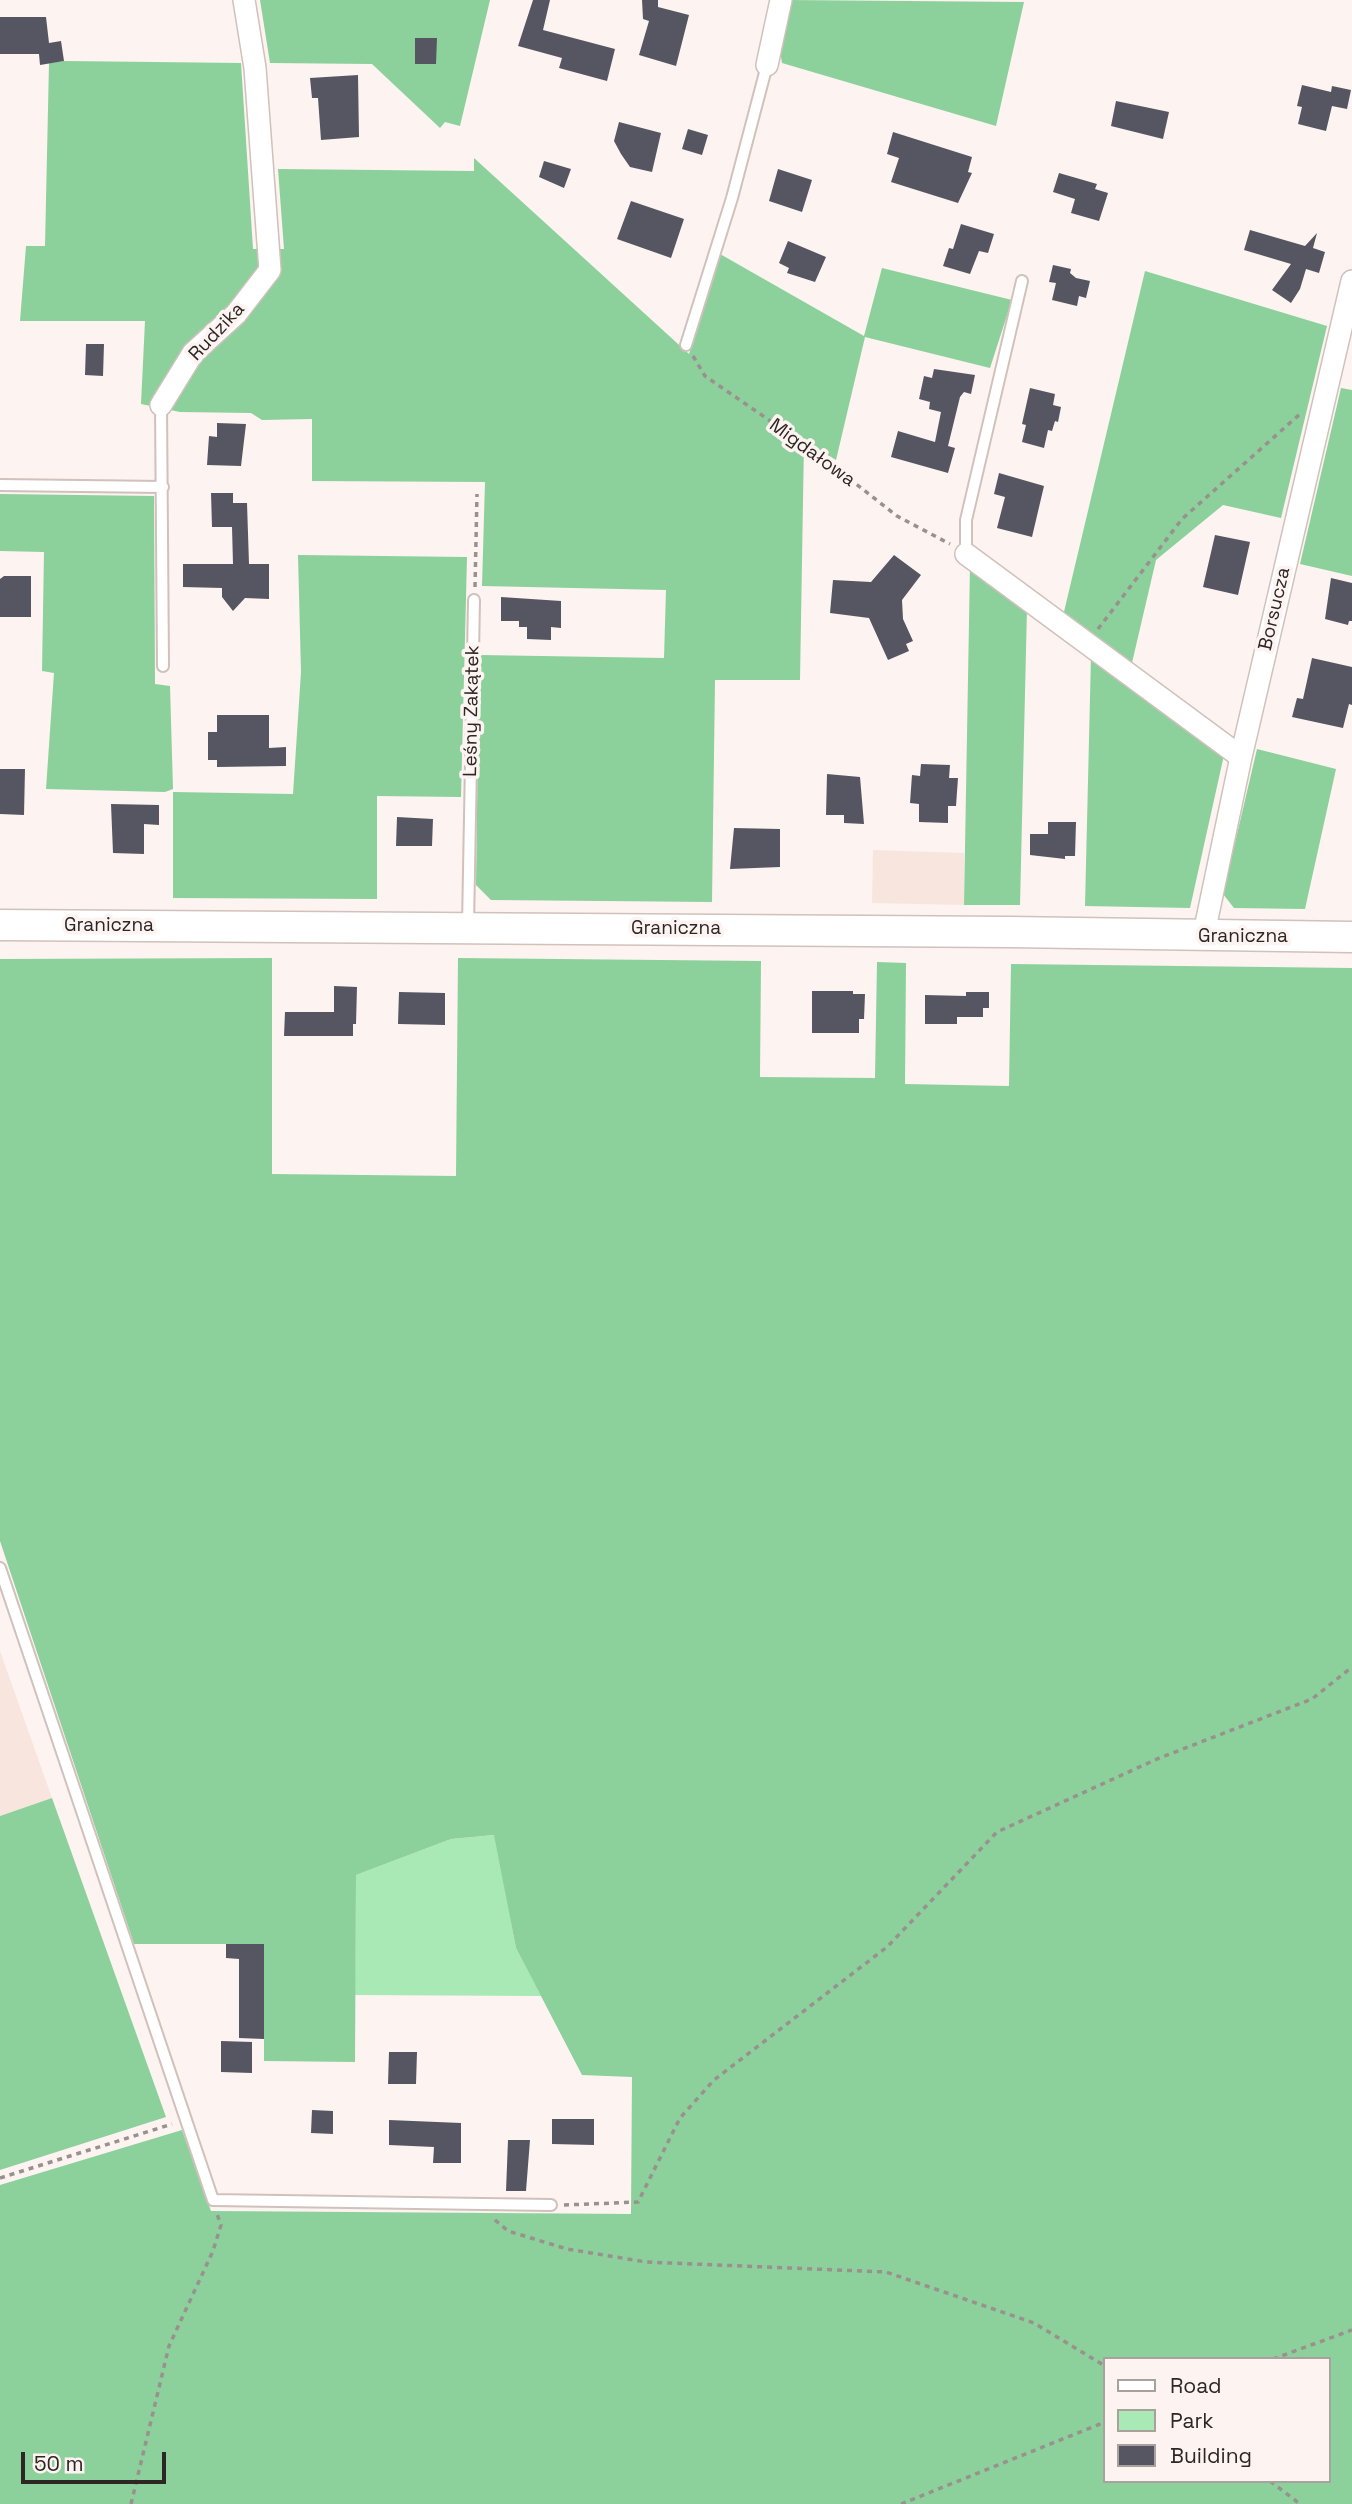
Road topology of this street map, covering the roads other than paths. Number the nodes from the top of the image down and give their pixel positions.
1 (244, 0) edge
2 (781, 0) edge
3 (767, 65) joint
4 (1022, 281) dead end
5 (1352, 281) edge
6 (686, 345) road end
7 (162, 405) joint
8 (0, 485) edge
9 (163, 488) junction
10 (967, 554) joint
11 (474, 600) road end
12 (163, 666) dead end
13 (1241, 757) junction
14 (0, 925) edge
15 (468, 928) junction
16 (1203, 937) junction
17 (1352, 937) edge
18 (0, 1568) edge
19 (551, 2205) road end

1 - 7 street, Rudzika
2 - 3 street
3 - 6 lane
4 - 10 lane
5 - 13 street, Borsucza
7 - 9 lane, Rudzika
8 - 9 lane
9 - 12 lane, Rudzika
10 - 13 street
11 - 15 lane, Leśny Zakątek
13 - 16 street, Borsucza
14 - 15 street, Graniczna
15 - 16 street, Graniczna
16 - 17 street, Graniczna
18 - 19 lane

